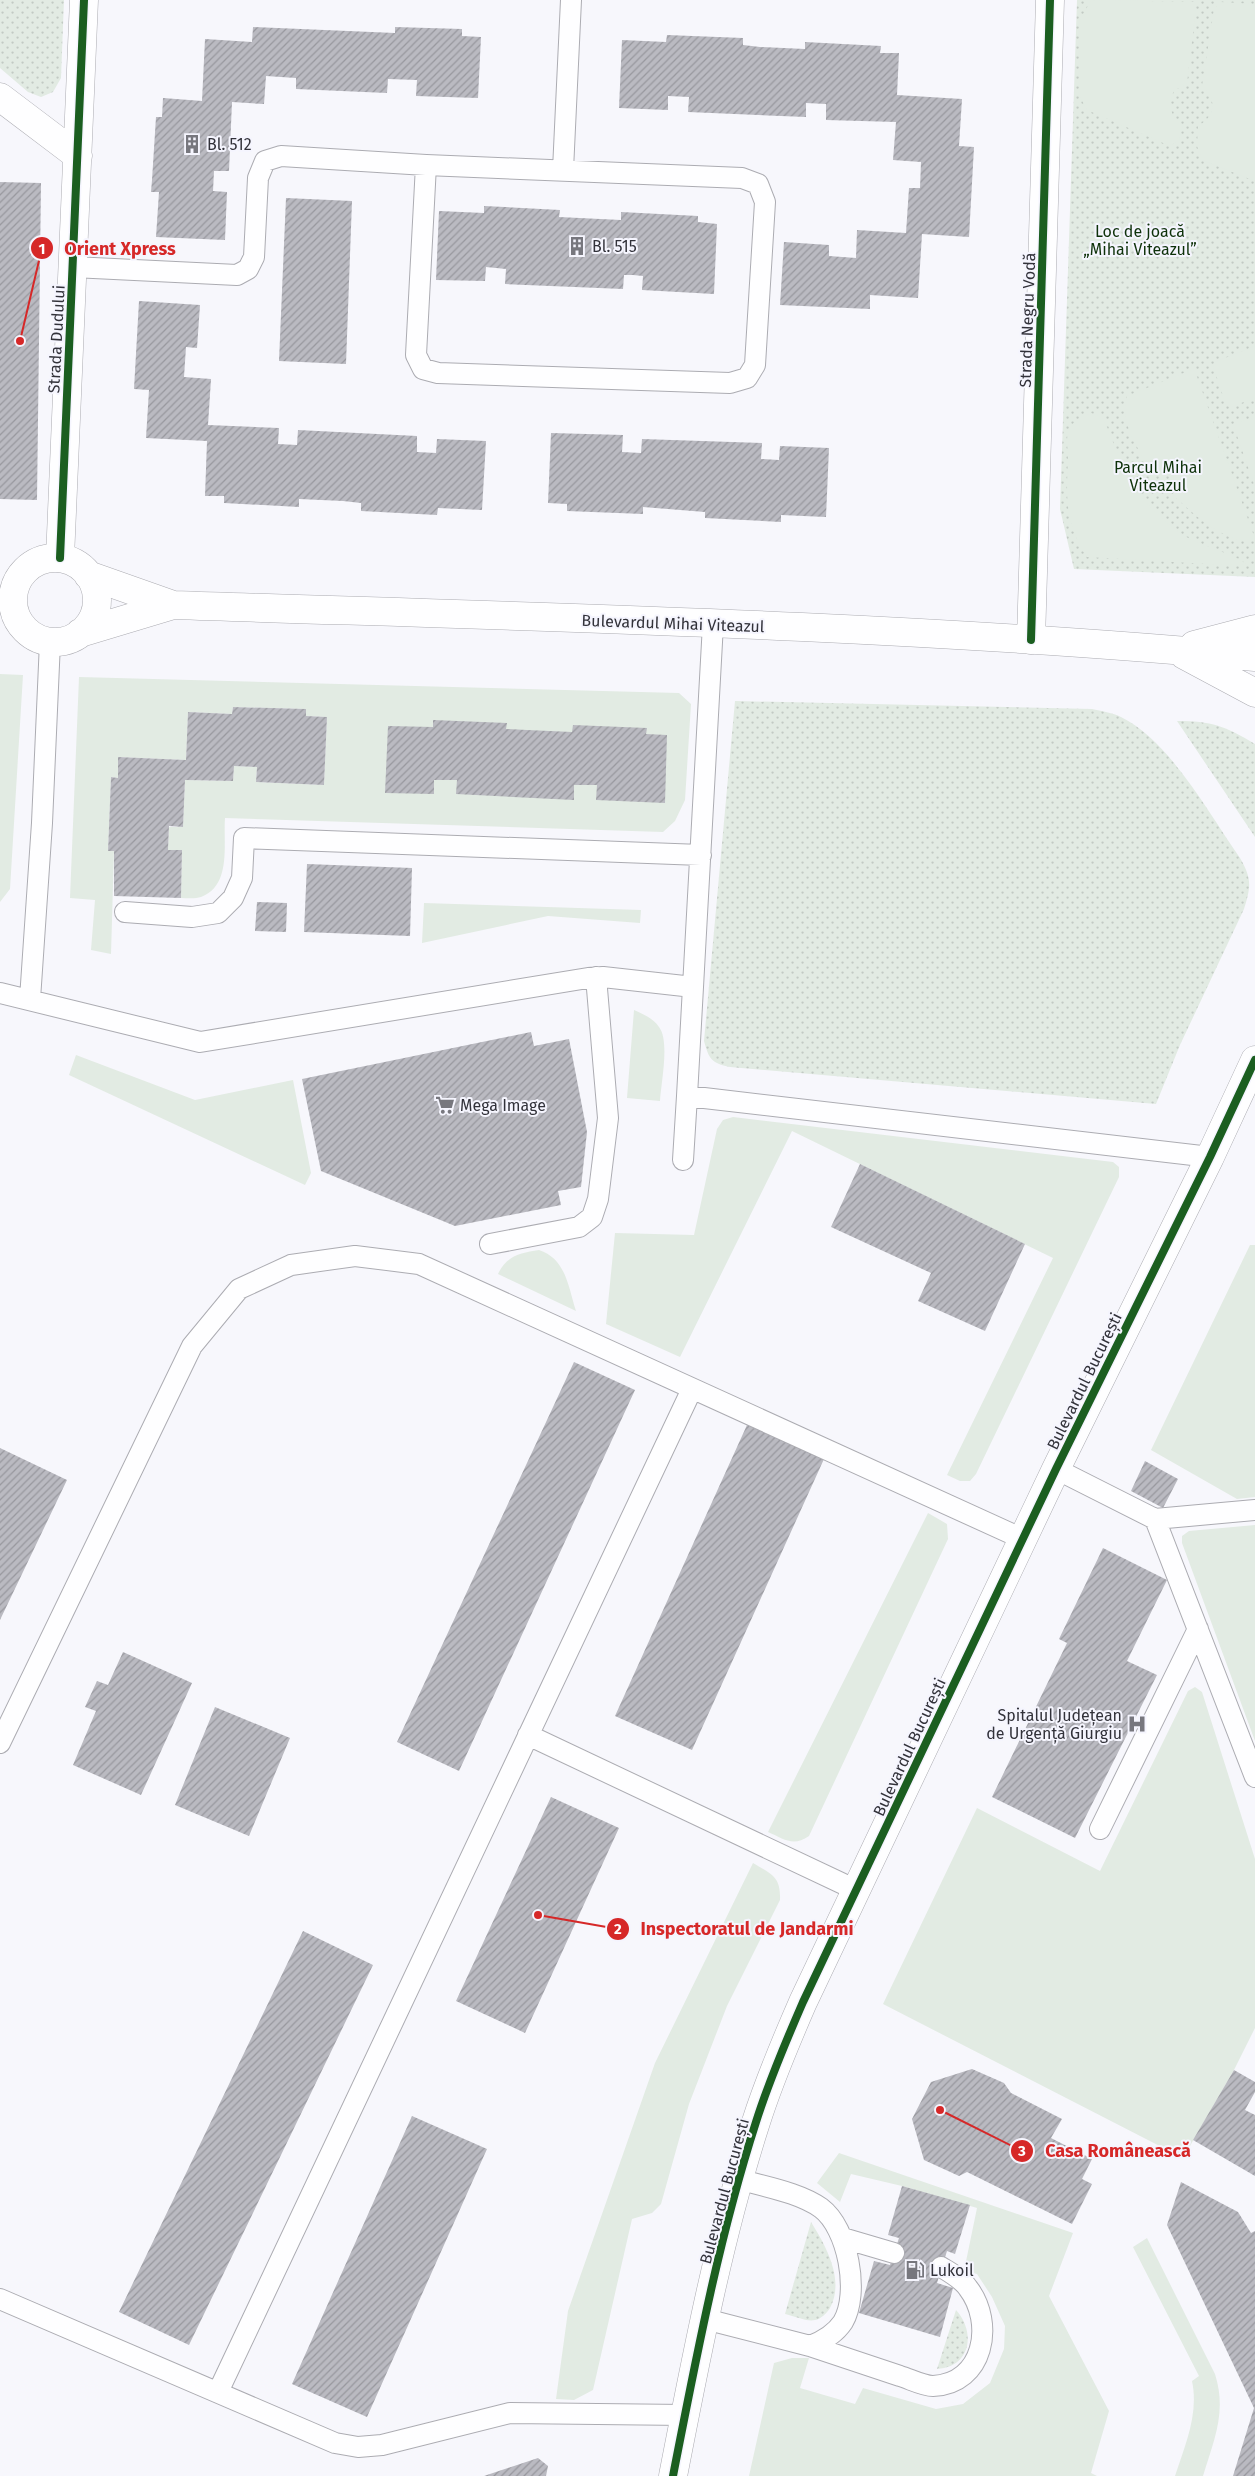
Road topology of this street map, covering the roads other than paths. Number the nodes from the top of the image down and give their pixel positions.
1 (84, 0) edge
2 (571, 0) edge
3 (1050, 0) edge
4 (0, 97) edge
5 (78, 156) junction
6 (426, 165) junction
7 (563, 170) junction
8 (74, 267) junction
9 (60, 558) junction
10 (88, 574) junction
11 (12, 575) edge
12 (173, 605) junction
13 (0, 618) edge
14 (713, 624) junction
15 (1255, 629) edge
16 (26, 630) junction
17 (80, 634) junction
18 (1031, 640) junction
19 (50, 642) junction
20 (1174, 650) junction
21 (1255, 657) edge
22 (1255, 693) edge
23 (701, 855) junction
24 (125, 912) dead end
25 (596, 977) junction
26 (693, 987) junction
27 (0, 993) edge
28 (30, 999) junction
29 (1255, 1060) edge
30 (687, 1096) junction
31 (1210, 1157) junction
32 (683, 1160) dead end
33 (490, 1244) dead end
34 (692, 1389) junction
35 (1056, 1469) junction
36 (1255, 1510) edge
37 (1155, 1519) junction
38 (1022, 1539) junction
39 (1198, 1629) junction
40 (528, 1735) junction
41 (0, 1743) edge
42 (1255, 1777) edge
43 (1100, 1829) dead end
44 (856, 1890) junction
45 (738, 2179) junction
46 (843, 2238) junction
47 (894, 2253) dead end
48 (941, 2267) dead end
49 (0, 2299) edge
50 (705, 2319) junction
51 (810, 2346) junction
52 (218, 2392) junction
53 (685, 2415) junction
54 (673, 2476) edge

1 - 5 main road, Strada Dudului
2 - 7 lane
3 - 18 main road, Strada Negru Vodă
4 - 5 main road
5 - 8 main road, Strada Dudului
6 - 7 lane
6 - 7 lane
6 - 8 lane
8 - 9 main road, Strada Dudului
9 - 10 main road
9 - 11 main road
10 - 12 main road, Bulevardul Mihai Viteazul
10 - 17 main road
11 - 16 main road
12 - 14 main road, Bulevardul Mihai Viteazul
12 - 17 main road, Bulevardul Mihai Viteazul
13 - 16 main road
14 - 18 main road, Bulevardul Mihai Viteazul
14 - 23 lane
15 - 20 main road, Bulevardul Mihai Viteazul
16 - 19 main road
17 - 19 main road
18 - 20 main road, Bulevardul Mihai Viteazul
19 - 28 lane
20 - 21 main road, Bulevardul Mihai Viteazul
20 - 22 main road
23 - 24 lane
23 - 26 lane
25 - 26 lane
25 - 28 lane
25 - 33 lane
26 - 30 lane
27 - 28 lane
29 - 31 main road, Bulevardul București
30 - 31 lane
30 - 32 lane
31 - 35 main road, Bulevardul București
34 - 38 lane
34 - 40 lane
34 - 41 lane
35 - 37 lane
35 - 38 main road, Bulevardul București
36 - 37 lane
37 - 39 lane
38 - 44 main road, Bulevardul București
39 - 42 lane
39 - 43 lane
40 - 44 lane
40 - 52 lane
44 - 45 main road, Bulevardul București
45 - 46 lane
45 - 50 main road, Bulevardul București
46 - 47 lane
46 - 51 lane
48 - 51 lane
49 - 52 lane
50 - 51 lane
50 - 53 main road, Bulevardul București
52 - 53 lane
53 - 54 main road, Bulevardul București

